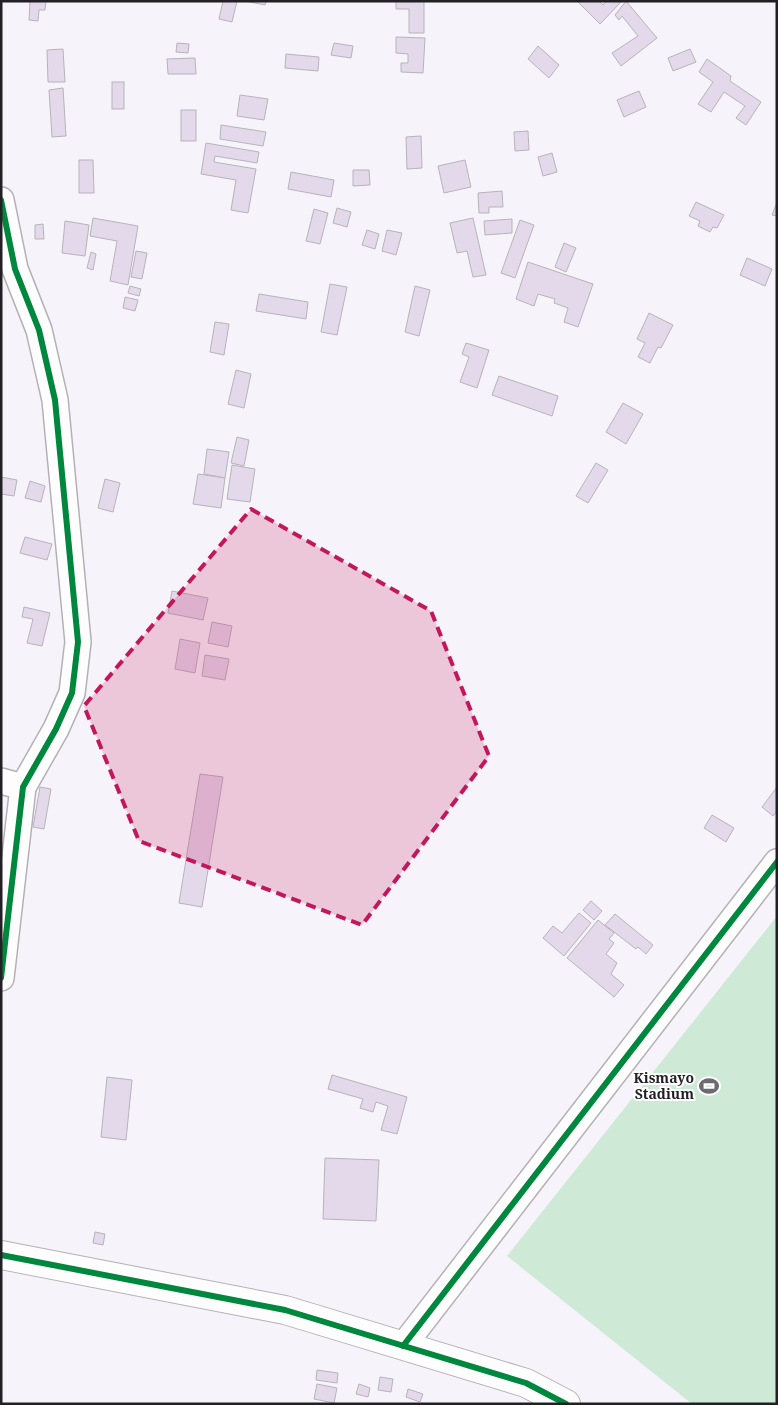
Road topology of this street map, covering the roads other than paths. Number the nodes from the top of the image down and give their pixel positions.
1 (1, 200) edge
2 (12, 784) edge
3 (777, 862) edge
4 (1, 978) edge
5 (1, 1255) edge
6 (402, 1346) junction
7 (566, 1404) edge

1 - 2 street
2 - 4 street
3 - 6 street
5 - 6 street
6 - 7 street

